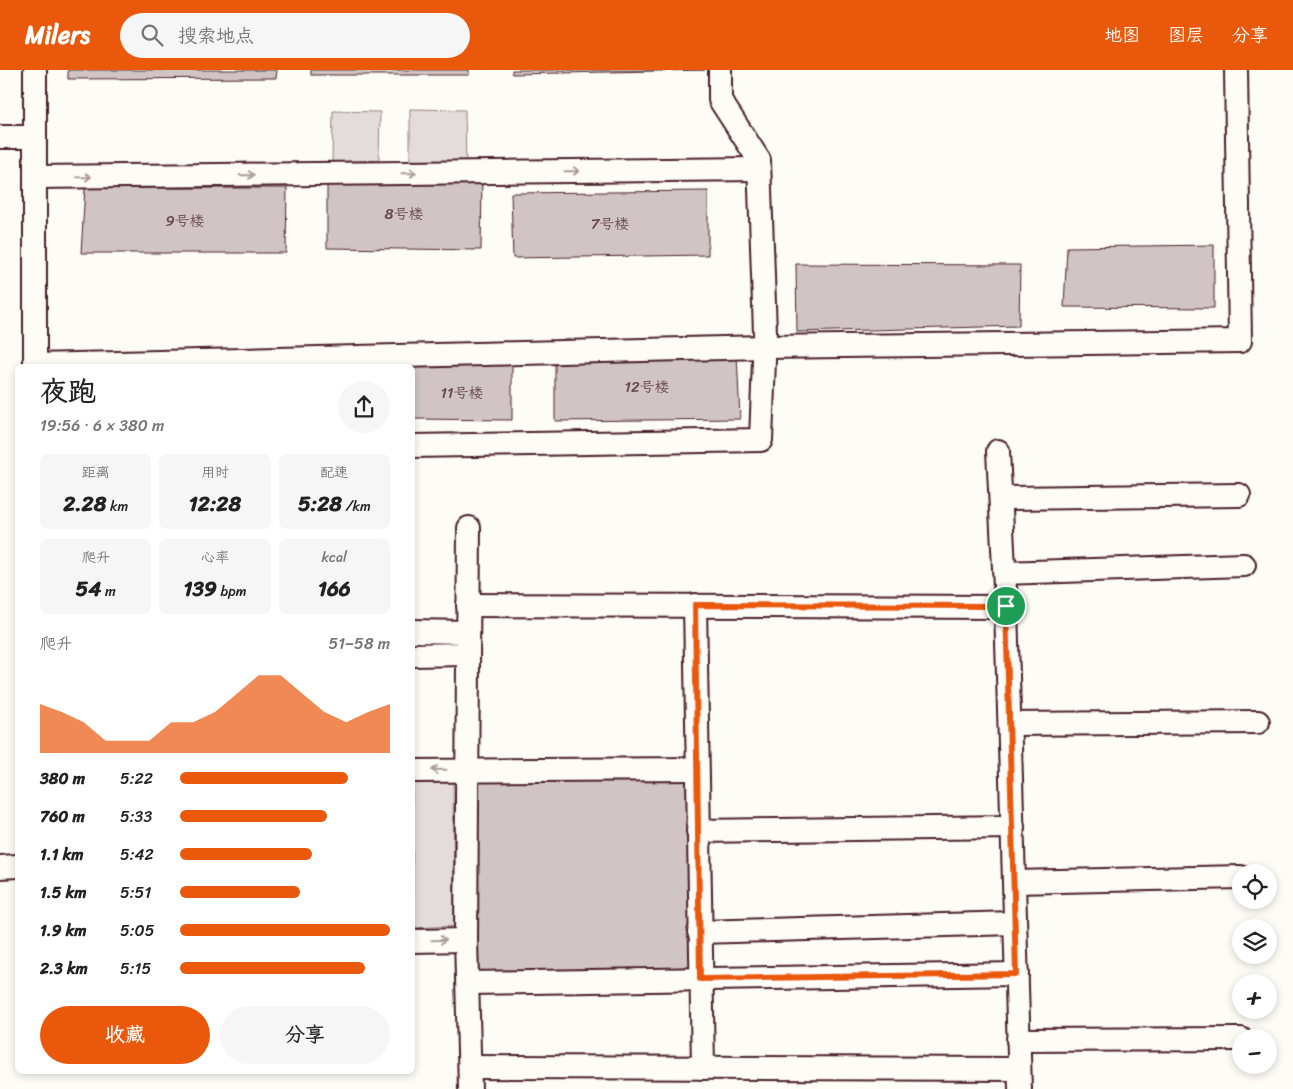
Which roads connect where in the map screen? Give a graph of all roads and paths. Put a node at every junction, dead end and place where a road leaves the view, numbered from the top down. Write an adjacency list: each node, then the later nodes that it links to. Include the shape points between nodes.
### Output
1 (36, 70): 5 (street)
2 (720, 70): 6 (street, via 720,100 759,160)
3 (1236, 70): 8 (street, via 1240,341)
4 (0, 137): 5 (street)
5 (36, 137): 7 (street)
6 (759, 169): 7 (street, one-way to 6); 8 (street)
7 (36, 177): 9 (street)
8 (764, 347): 10 (street); 11 (street, via 761,440)
9 (36, 364)
10 (113, 364)
11 (415, 446)
12 (998, 451): 14 (street)
13 (1239, 495): 14 (street)
14 (1001, 498): 17 (street)
15 (470, 528): 18 (street)
16 (1244, 565): 17 (street)
17 (1005, 573): 20 (street)
18 (468, 605): 19 (street); 22 (street)
19 (695, 605): 20 (street); 27 (street)
20 (1006, 606): 26 (street)
21 (415, 631): 22 (street)
22 (468, 632): 23 (street)
23 (467, 654): 24 (street); 28 (street)
24 (415, 655)
25 (1258, 722): 26 (street)
26 (1010, 724): 30 (street)
27 (697, 768): 28 (street); 31 (street)
28 (466, 770): 29 (street, one-way to 29); 38 (street)
29 (415, 771)
30 (1012, 827): 31 (street); 35 (street)
31 (698, 831): 37 (street)
32 (15, 866): 33 (street)
33 (0, 867)
34 (1232, 877): 35 (street)
35 (1014, 882): 36 (street)
36 (1015, 922): 37 (street); 40 (street)
37 (699, 932): 41 (street)
38 (466, 940): 39 (street, one-way to 38); 42 (street)
39 (415, 941)
40 (1016, 974): 41 (street); 44 (street)
41 (700, 979): 42 (street); 45 (street)
42 (468, 983): 46 (street)
43 (1232, 1039): 44 (street)
44 (1018, 1040): 47 (street)
45 (703, 1068): 46 (street); 47 (street)
46 (470, 1078)
47 (1019, 1079)

